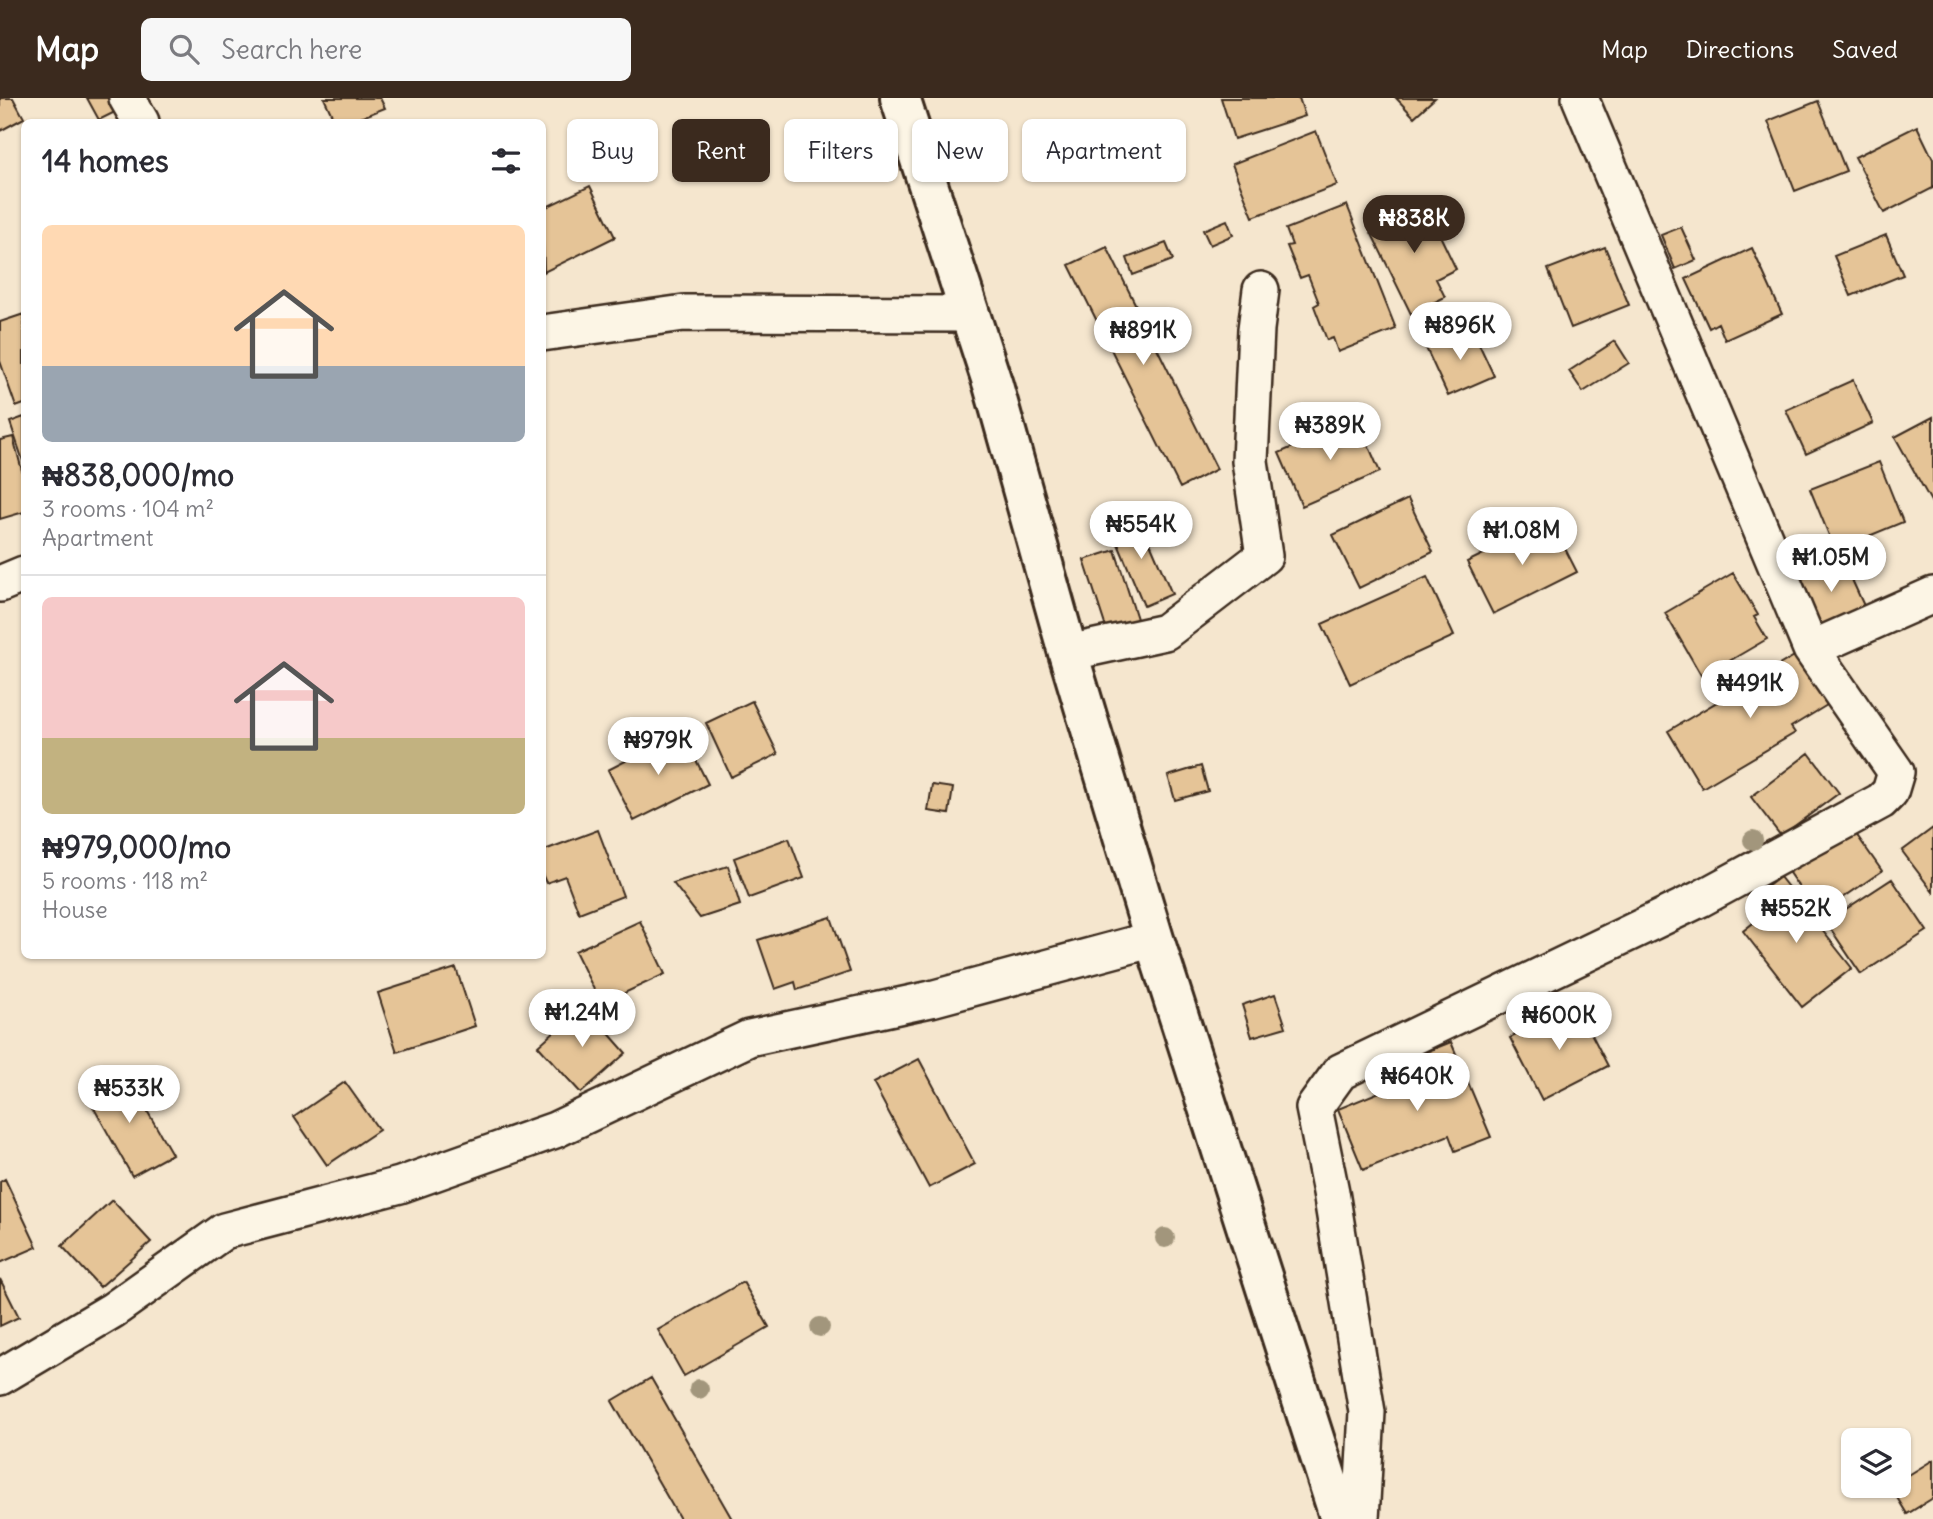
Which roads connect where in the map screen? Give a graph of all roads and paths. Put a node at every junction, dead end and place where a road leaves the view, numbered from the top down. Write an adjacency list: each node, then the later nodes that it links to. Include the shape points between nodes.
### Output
1 (127, 98): 4 (street)
2 (900, 98): 6 (street)
3 (1580, 98): 11 (street)
4 (139, 119)
5 (1261, 290): 12 (street, via 1250,461 1264,556 1164,632)
6 (970, 314): 7 (street, via 684,313); 12 (street)
7 (546, 332)
8 (21, 575): 9 (street)
9 (0, 584)
10 (1933, 595): 11 (street)
11 (1811, 649): 16 (street, via 1896,772 1890,792 1881,801 1700,900 1340,1073 1314,1108 1367,1412)
12 (1068, 653): 13 (street)
13 (1154, 939): 14 (street, via 930,999 749,1038 555,1130 400,1185 224,1231 113,1311); 15 (street)
14 (0, 1377)
15 (1340, 1519)
16 (1361, 1519)

